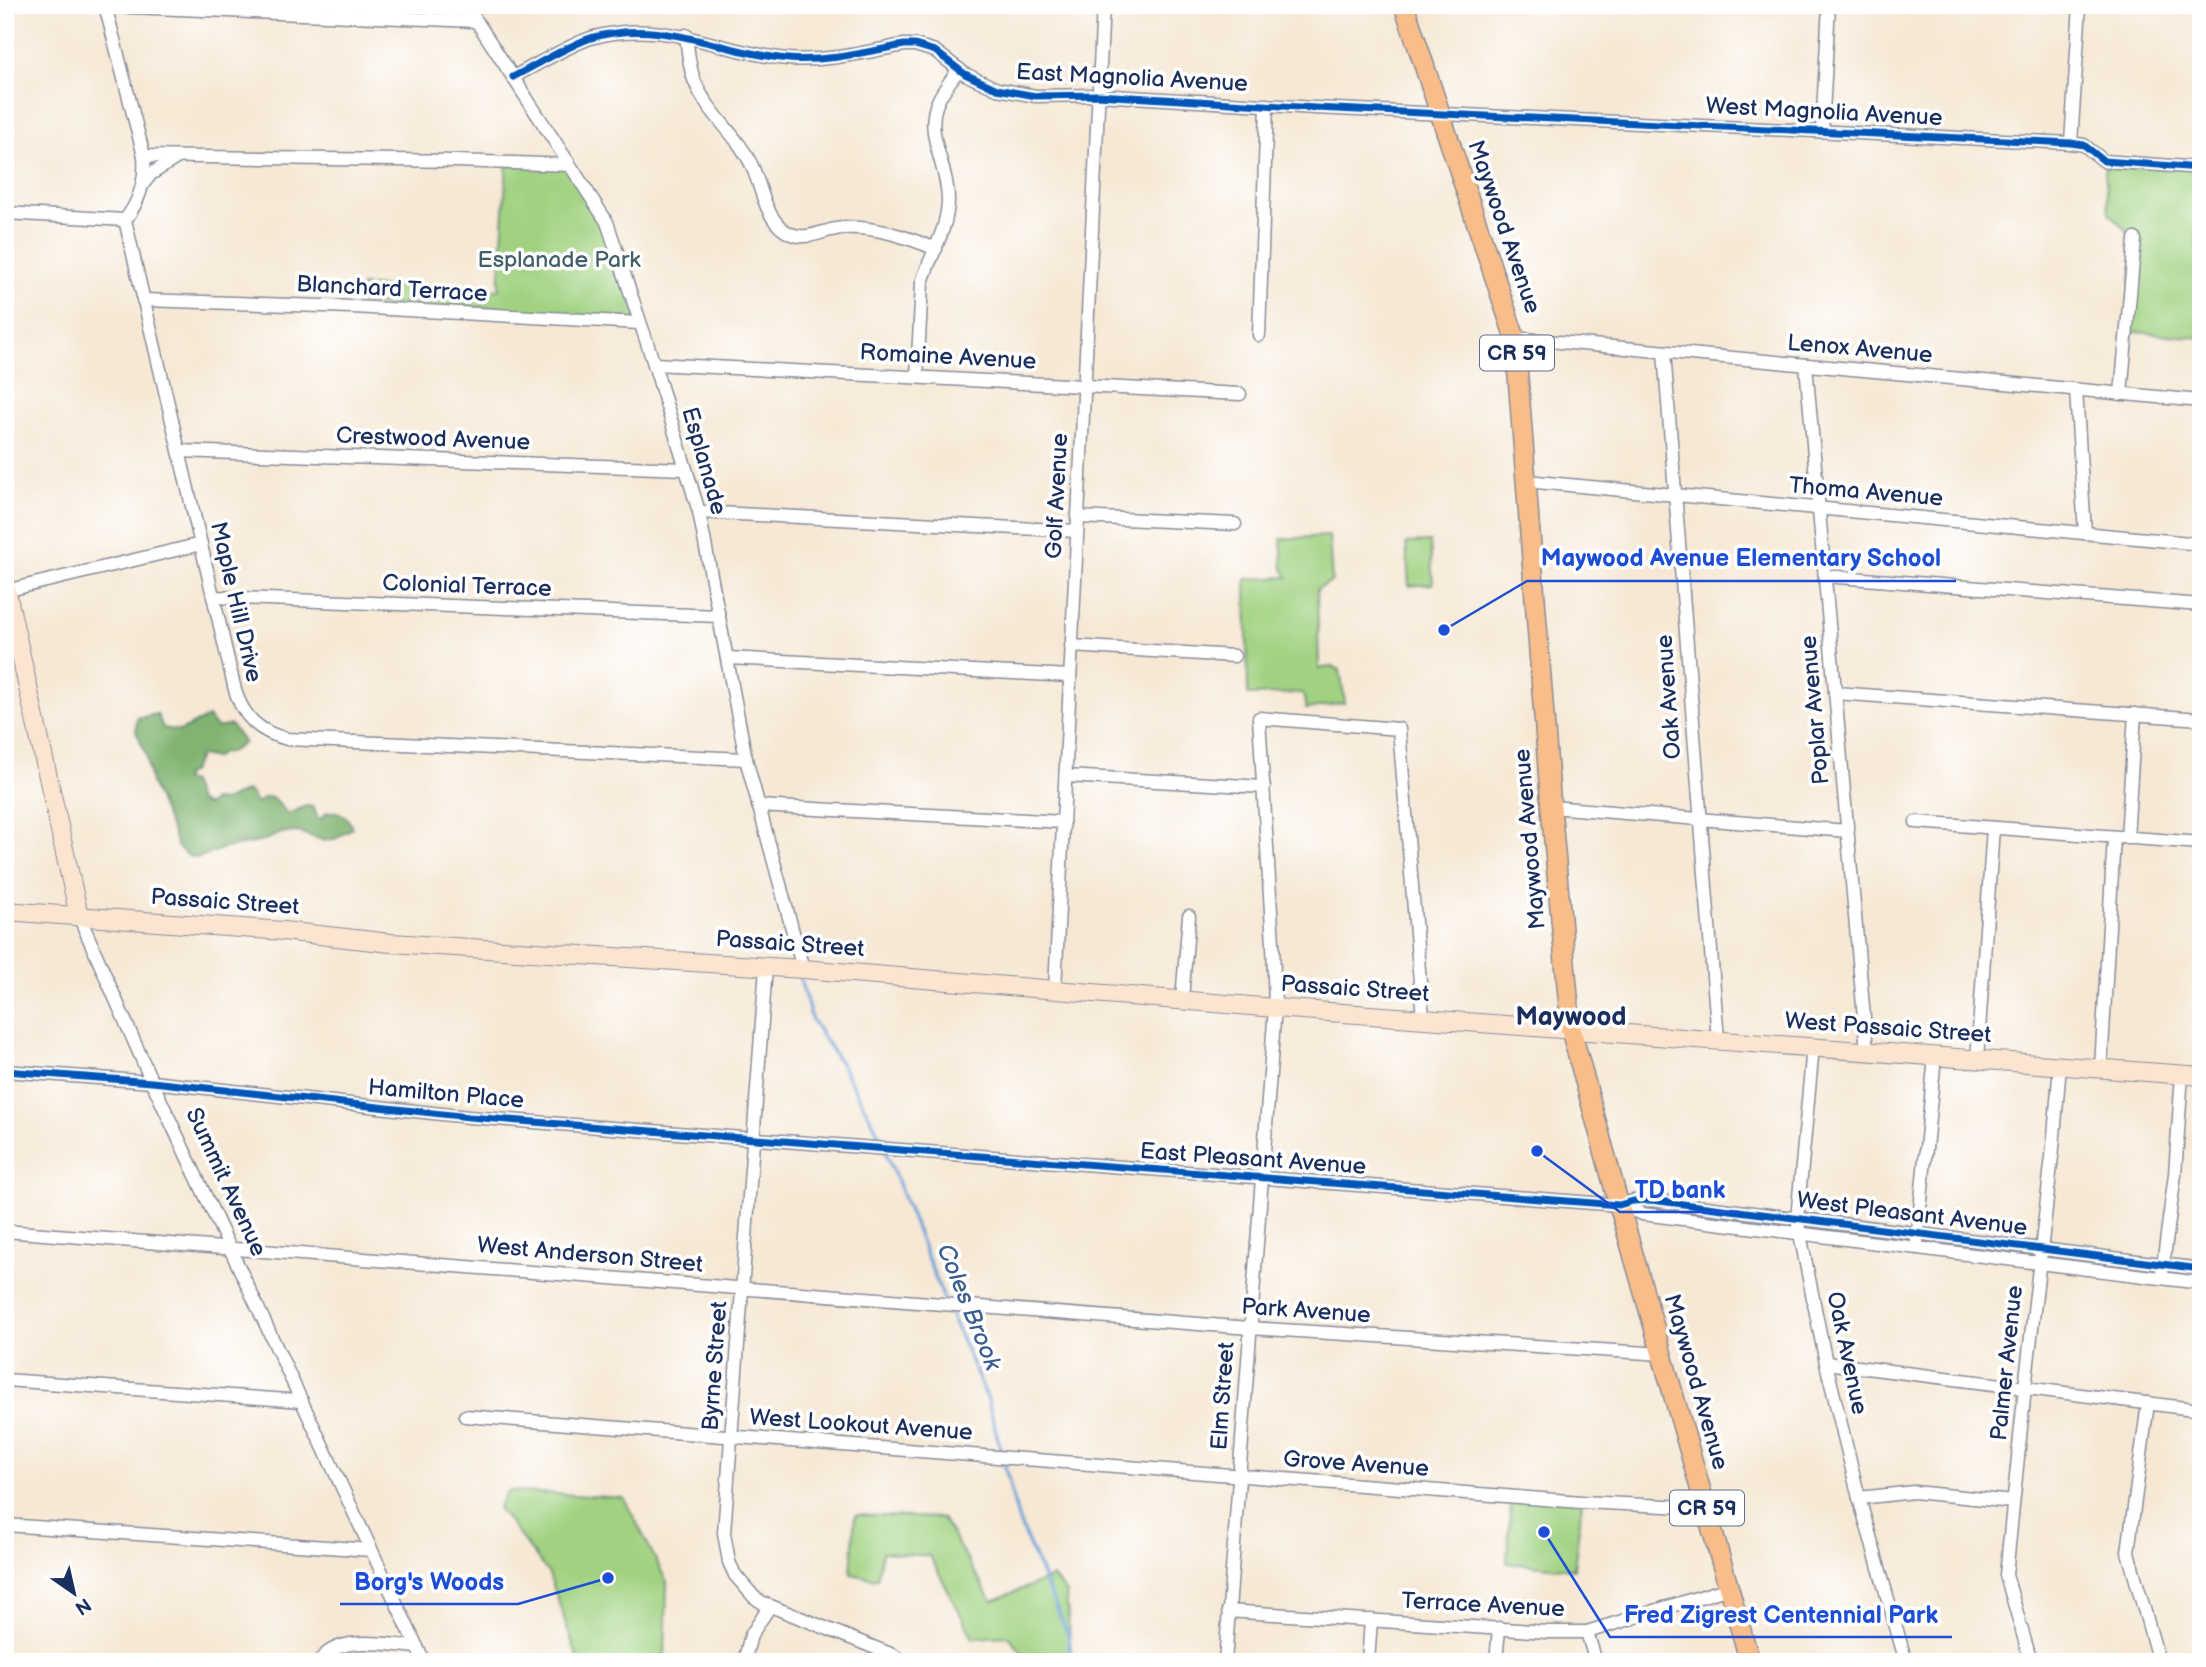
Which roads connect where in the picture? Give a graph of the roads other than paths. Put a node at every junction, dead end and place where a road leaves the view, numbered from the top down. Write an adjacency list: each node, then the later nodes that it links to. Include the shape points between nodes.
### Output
1 (105, 5): 7 (street); 16 (street)
2 (466, 5): 7 (street, Esplanade)
3 (1103, 5): 11 (street, Golf Avenue)
4 (1404, 5): 13 (main road, Maywood Avenue / CR 59)
5 (1829, 5): 14 (street)
6 (2080, 5): 15 (street)
7 (476, 22): 10 (street, Esplanade)
8 (686, 35): 9 (street, East Magnolia Avenue, via 790,59 834,58 915,45 935,51); 10 (street, East Magnolia Avenue, via 650,32 592,38); 24 (street, via 703,98 741,146 780,228 799,236 842,228 884,231)
9 (959, 69): 11 (street, East Magnolia Avenue, via 978,81 1015,93); 24 (street, via 934,113 934,139 948,198)
10 (513, 77): 18 (street, Esplanade)
11 (1098, 95): 12 (street, East Magnolia Avenue); 33 (street, Golf Avenue)
12 (1266, 105): 13 (street, East Magnolia Avenue); 27 (street)
13 (1440, 114): 14 (street, West Magnolia Avenue); 28 (main road, Maywood Avenue / CR 59)
14 (1822, 131): 15 (street, West Magnolia Avenue)
15 (2071, 143): 19 (street, West Magnolia Avenue, via 2084,145 2104,161)
16 (144, 156): 17 (street); 20 (street)
17 (180, 156): 18 (street); 20 (street)
18 (570, 166): 26 (street, Esplanade, via 607,222)
19 (2201, 168)
20 (143, 184): 22 (street)
21 (5, 213): 22 (street)
22 (125, 220): 25 (street, Maple Hill Drive)
23 (2135, 239): 36 (street)
24 (936, 249): 32 (street, via 922,284)
25 (143, 300): 26 (street, Blanchard Terrace); 38 (street, Maple Hill Drive)
26 (639, 323): 30 (street, Esplanade)
27 (1259, 335)
28 (1516, 338): 29 (street, Lenox Avenue); 40 (main road, Maywood Avenue / CR 59)
29 (1664, 352): 31 (street, Lenox Avenue); 41 (street, Oak Avenue)
30 (654, 364): 32 (street, Romaine Avenue); 39 (street, Esplanade)
31 (1806, 365): 34 (street, Lenox Avenue); 42 (street, Poplar Avenue)
32 (917, 377): 33 (street, Romaine Avenue)
33 (1084, 385): 35 (street, Romaine Avenue); 44 (street, Golf Avenue)
34 (2076, 390): 36 (street, Lenox Avenue); 47 (street)
35 (1240, 394)
36 (2121, 394): 37 (street, Lenox Avenue)
37 (2201, 401)
38 (179, 451): 39 (street, Crestwood Avenue); 48 (street, Maple Hill Drive)
39 (686, 469): 43 (street, Esplanade)
40 (1526, 481): 41 (street, Thoma Avenue); 66 (main road, Maywood Avenue / CR 59)
41 (1675, 495): 42 (street, Thoma Avenue); 67 (street, Oak Avenue)
42 (1818, 508): 47 (street, Thoma Avenue); 50 (street, Poplar Avenue)
43 (699, 512): 46 (street); 54 (street, Esplanade)
44 (1077, 517): 45 (street); 46 (street, Golf Avenue)
45 (1235, 524)
46 (1077, 531): 55 (street, Golf Avenue)
47 (2085, 533): 49 (street, Thoma Avenue)
48 (201, 544): 51 (street); 52 (street, Maple Hill Drive)
49 (2201, 544)
50 (1825, 576): 53 (street); 59 (street, Poplar Avenue)
51 (6, 589): 75 (main road, Summit Avenue)
52 (213, 597): 54 (street, Colonial Terrace); 62 (street, Maple Hill Drive, via 239,702 253,723 275,736)
53 (2201, 606)
54 (719, 616): 57 (street, Esplanade)
55 (1071, 646): 56 (street); 58 (street, Golf Avenue)
56 (1234, 656)
57 (727, 658): 58 (street); 62 (street, Esplanade)
58 (1070, 676): 63 (street, Golf Avenue)
59 (1835, 693): 60 (street); 71 (street, Poplar Avenue)
60 (2135, 714): 61 (street); 72 (street)
61 (2201, 719)
62 (746, 759): 65 (street, Esplanade)
63 (1066, 776): 64 (street); 68 (street, Golf Avenue)
64 (1264, 787): 81 (street, Elm Street); 82 (street, Elm Street, via 1259,718 1399,729)
65 (758, 806): 68 (street); 78 (street, Esplanade)
66 (1551, 807): 67 (street); 83 (main road, Maywood Avenue / CR 59)
67 (1699, 818): 71 (street); 84 (street, Oak Avenue)
68 (1063, 822): 79 (street, Golf Avenue)
69 (1916, 822): 70 (street)
70 (1993, 828): 72 (street); 88 (street)
71 (1847, 831): 86 (street, Poplar Avenue)
72 (2121, 837): 73 (street); 90 (street)
73 (2201, 843)
74 (5, 911): 75 (main road, Passaic Street)
75 (79, 916): 77 (main road, Passaic Street, via 391,943); 94 (street, Summit Avenue)
76 (1189, 916): 80 (street)
77 (766, 967): 78 (main road, Passaic Street); 95 (street, Byrne Street)
78 (803, 969): 79 (main road, Passaic Street)
79 (1055, 989): 80 (main road, Passaic Street)
80 (1182, 999): 81 (main road, Passaic Street)
81 (1275, 1008): 82 (main road, Passaic Street); 97 (street, Elm Street)
82 (1423, 1018): 83 (main road, Passaic Street)
83 (1572, 1030): 84 (main road, West Passaic Street); 98 (main road, Maywood Avenue / CR 59)
84 (1718, 1040): 85 (main road, West Passaic Street)
85 (1813, 1047): 86 (main road, West Passaic Street); 99 (street, Oak Avenue)
86 (1867, 1051): 87 (main road, West Passaic Street)
87 (1935, 1056): 88 (main road, West Passaic Street); 102 (street)
88 (1977, 1059): 89 (main road, West Passaic Street)
89 (2060, 1065): 90 (main road, West Passaic Street); 105 (street, Palmer Avenue)
90 (2101, 1068): 92 (main road, West Passaic Street)
91 (5, 1071): 94 (street, Hamilton Place)
92 (2182, 1074): 93 (main road, West Passaic Street); 107 (street)
93 (2201, 1076)
94 (152, 1082): 95 (street, Hamilton Place, via 469,1117); 103 (street, Summit Avenue)
95 (753, 1137): 96 (street, Hamilton Place); 111 (street, Byrne Street)
96 (884, 1149): 97 (street, East Pleasant Avenue)
97 (1261, 1179): 98 (street, East Pleasant Avenue); 113 (street, Elm Street)
98 (1619, 1205): 99 (street, West Pleasant Avenue, via 1651,1200); 101 (street, West Pleasant Avenue, via 1642,1214); 114 (main road, Maywood Avenue / CR 59)
99 (1797, 1219): 101 (street, Oak Avenue); 102 (street, West Pleasant Avenue)
100 (5, 1231): 103 (street, West Anderson Street)
101 (1800, 1234): 104 (street, West Pleasant Avenue); 115 (street, Oak Avenue)
102 (1918, 1234): 104 (street); 105 (street, West Pleasant Avenue)
103 (230, 1248): 111 (street, West Anderson Street); 118 (street, Summit Avenue)
104 (1917, 1248): 106 (street, West Pleasant Avenue)
105 (2041, 1249): 106 (street, Palmer Avenue); 107 (street, West Pleasant Avenue)
106 (2039, 1263): 109 (street, West Pleasant Avenue); 117 (street, Palmer Avenue)
107 (2163, 1265): 108 (street, West Pleasant Avenue); 109 (street)
108 (2201, 1269)
109 (2161, 1279): 110 (street, West Pleasant Avenue)
110 (2201, 1283)
111 (742, 1289): 112 (street, West Anderson Street); 122 (street, Byrne Street)
112 (946, 1305): 113 (street, Park Avenue)
113 (1250, 1328): 114 (street, Park Avenue); 124 (street, Elm Street)
114 (1663, 1354): 127 (main road, Maywood Avenue / CR 59)
115 (1826, 1363): 117 (street); 125 (street, Oak Avenue)
116 (5, 1380): 118 (street)
117 (2025, 1388): 119 (street); 126 (street, Palmer Avenue)
118 (302, 1401): 129 (street, Summit Avenue)
119 (2148, 1403): 120 (street); 149 (street, via 2128,1552)
120 (2201, 1410)
121 (465, 1416): 122 (street, West Lookout Avenue)
122 (731, 1436): 123 (street, West Lookout Avenue); 131 (street, Byrne Street, via 725,1549 745,1588)
123 (1003, 1457): 124 (street, Grove Avenue)
124 (1238, 1476): 127 (street, Grove Avenue); 132 (street, Elm Street)
125 (1859, 1498): 126 (street, via 1914,1492); 147 (street, Oak Avenue)
126 (2013, 1502): 148 (street, Palmer Avenue, via 2006,1575)
127 (1707, 1508): 130 (main road, Maywood Avenue / CR 59)
128 (5, 1525): 129 (street)
129 (371, 1550): 136 (street, Summit Avenue)
130 (1729, 1588): 135 (street, Terrace Avenue); 146 (main road, Maywood Avenue / CR 59)
131 (770, 1606): 140 (street, via 751,1635); 141 (street, Byrne Street)
132 (1228, 1611): 133 (street, Terrace Avenue); 142 (street, Elm Street)
133 (1371, 1620): 134 (street, Terrace Avenue); 143 (street)
134 (1499, 1628): 135 (street, Terrace Avenue); 144 (street)
135 (1587, 1632): 145 (street)
136 (417, 1647): 138 (street, via 345,1644 328,1651); 139 (street, Summit Avenue)
137 (2201, 1658): 150 (street)
138 (320, 1662)
139 (424, 1662)
140 (744, 1662)
141 (904, 1662)
142 (1225, 1662)
143 (1368, 1662)
144 (1496, 1662)
145 (1596, 1662)
146 (1750, 1662)
147 (1906, 1662)
148 (2031, 1662)
149 (2159, 1662)
150 (2187, 1662)

